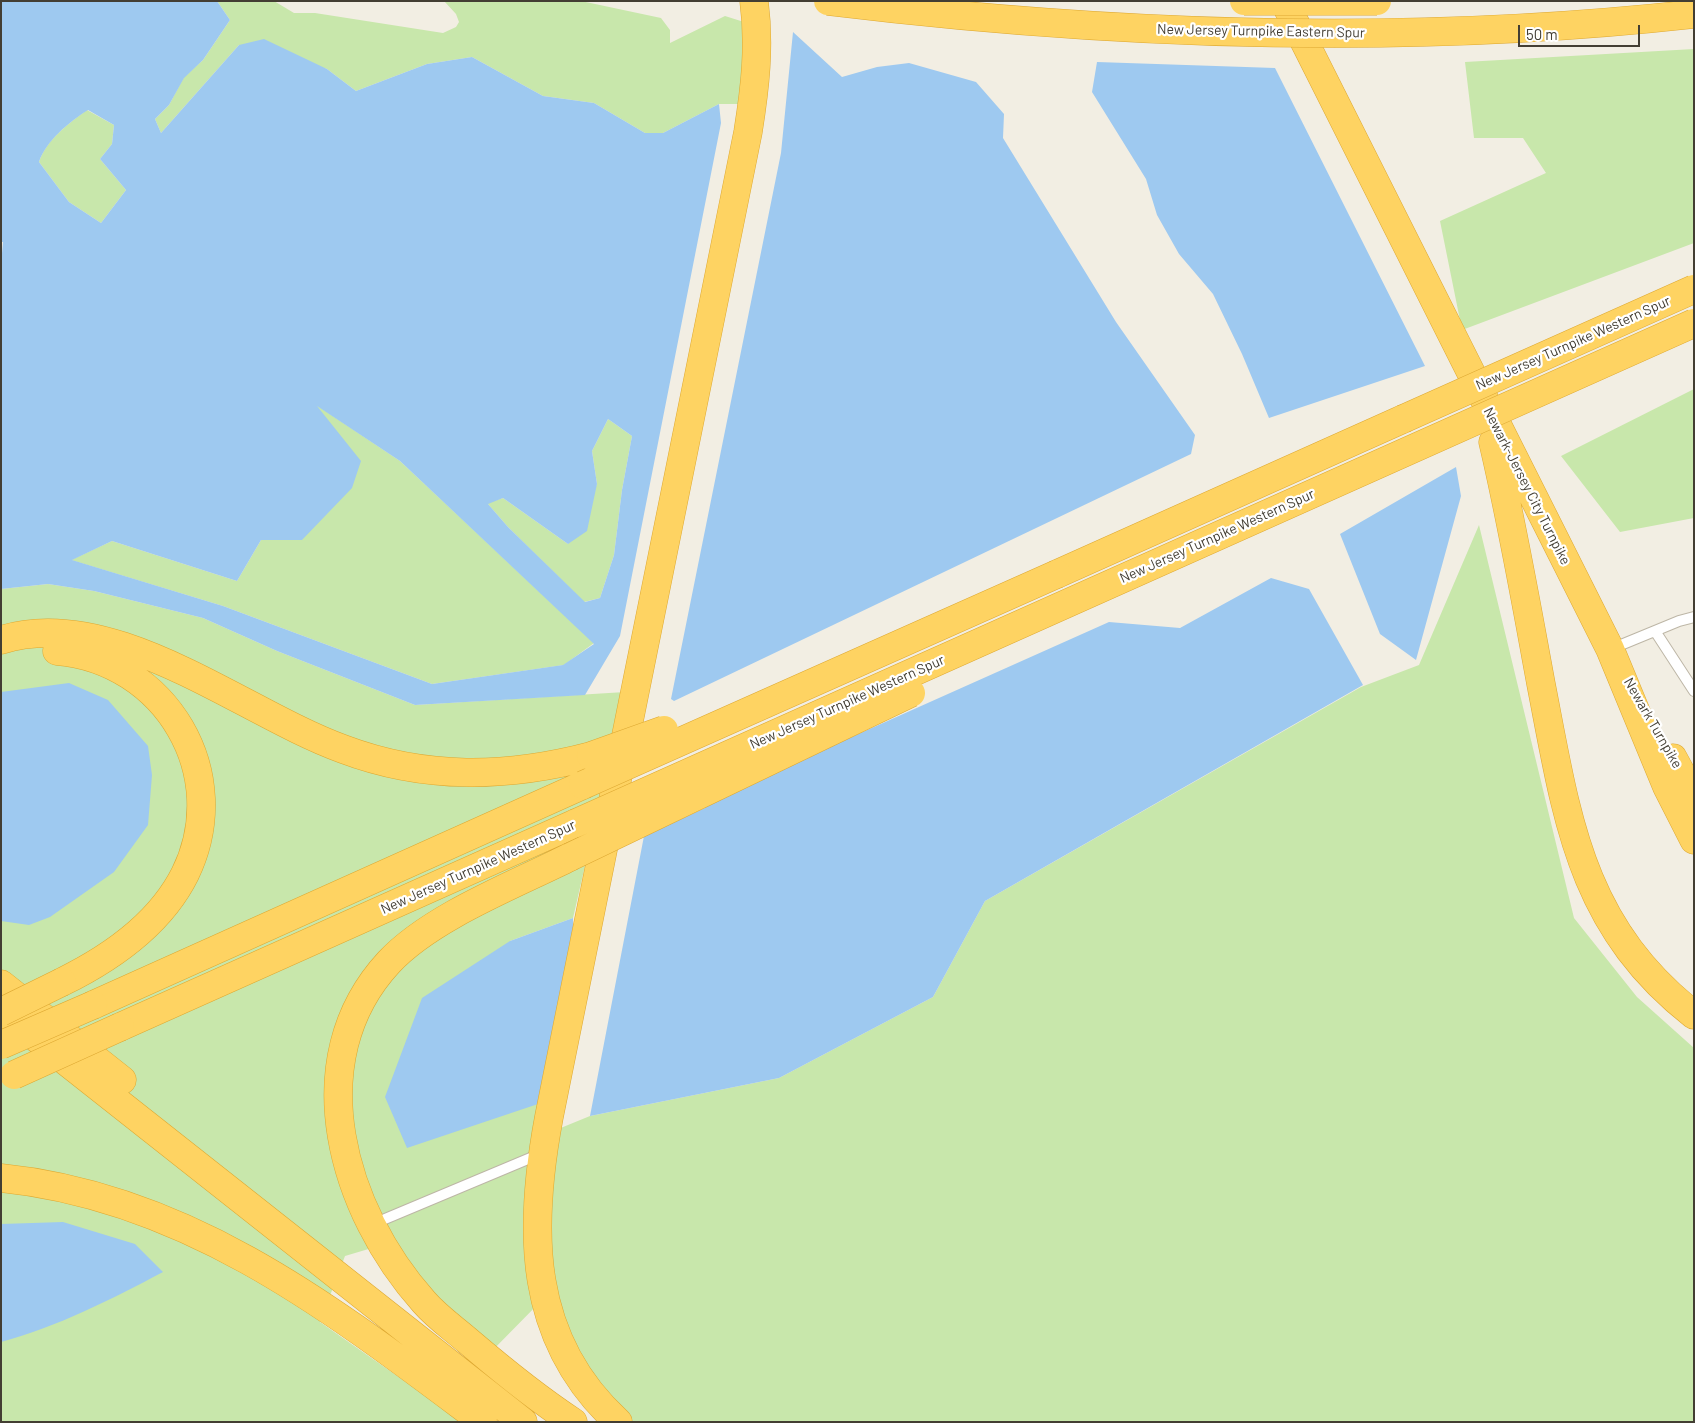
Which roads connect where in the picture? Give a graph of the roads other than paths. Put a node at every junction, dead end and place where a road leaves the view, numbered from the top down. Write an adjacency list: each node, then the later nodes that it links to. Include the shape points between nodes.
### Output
1 (754, 1): 25 (highway, via 757,64 748,132)
2 (828, 1): 6 (highway, New Jersey Turnpike Eastern Spur, bridge, via 1104,28 1310,33 1502,29)
3 (1244, 1): 5 (highway, bridge)
4 (1284, 1): 9 (highway, Newark-Jersey City Turnpike)
5 (1377, 1)
6 (1694, 14)
7 (1694, 289): 10 (highway, New Jersey Turnpike Western Spur, bridge)
8 (1694, 323): 12 (highway, New Jersey Turnpike Western Spur, bridge)
9 (1484, 399): 15 (highway, Newark-Jersey City Turnpike); 22 (highway, via 1516,541 1562,791 1576,849 1594,892 1633,955 1666,991)
10 (1057, 574): 14 (highway, bridge, via 955,600 660,731 591,756 542,768 508,772 450,772 396,765 341,749 179,668 115,644 58,634 33,634); 23 (highway, New Jersey Turnpike Western Spur, bridge)
11 (1694, 617): 13 (lane)
12 (1019, 625): 24 (highway, New Jersey Turnpike Western Spur, bridge); 27 (highway, bridge, via 921,688 459,912 420,935 389,962 357,1007 339,1061 337,1106 349,1166)
13 (1655, 631): 15 (lane); 17 (lane)
14 (1, 640)
15 (1610, 649): 18 (highway, Newark Turnpike); 19 (highway, Newark-Jersey City Turnpike, via 1667,787)
16 (1, 657): 21 (highway, bridge, via 34,651 73,653 100,660 125,672 158,698 176,720 198,773 201,802 191,861 174,892 152,919 103,959)
17 (1694, 692)
18 (1694, 796)
19 (1694, 840)
20 (1, 984): 28 (highway, via 460,1348)
21 (3, 1011): 30 (highway)
22 (1694, 1015)
23 (1, 1045)
24 (8, 1078)
25 (543, 1152): 27 (lane); 32 (highway, via 537,1229 541,1282 548,1314 576,1374)
26 (1, 1178): 29 (highway, via 40,1182 98,1195 191,1230 306,1296)
27 (372, 1224): 28 (highway, via 399,1272 426,1305)
28 (509, 1377): 31 (highway)
29 (483, 1422)
30 (523, 1422)
31 (573, 1422)
32 (618, 1422)

